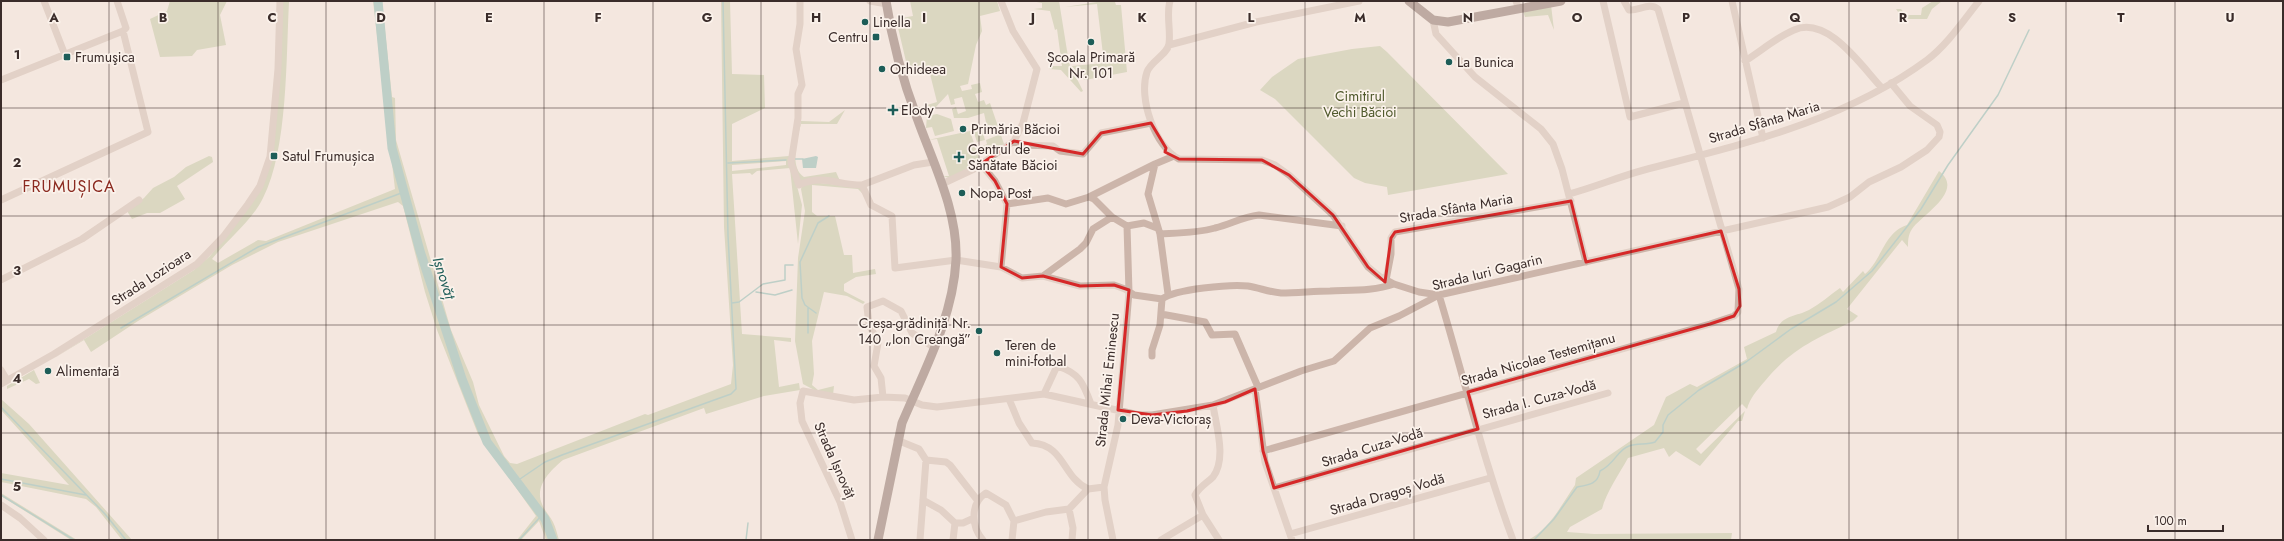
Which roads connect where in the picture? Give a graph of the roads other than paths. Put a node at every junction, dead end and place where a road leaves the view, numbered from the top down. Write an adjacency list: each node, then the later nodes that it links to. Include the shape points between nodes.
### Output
1 (44, 1): 20 (street)
2 (117, 1): 18 (street)
3 (280, 1): 64 (street, Strada Lozioara, via 278,69 270,155 260,186 248,204 197,264 54,354)
4 (800, 1): 36 (street, via 796,49 802,85 798,94 798,118 791,165 799,186 822,179 844,185)
5 (870, 1): 15 (street)
6 (1001, 1): 28 (street, via 1013,30 1037,69 1023,123)
7 (1170, 1): 19 (street)
8 (1359, 1): 19 (street, via 1256,22)
9 (1409, 1): 17 (main road)
10 (1561, 1): 16 (main road)
11 (1603, 1): 25 (street, via 1630,117)
12 (1624, 1): 25 (street, Strada Nicolae Testemițanu, via 1629,10 1647,6 1654,6 1658,10)
13 (1732, 1): 21 (street)
14 (1979, 1): 23 (street, Strada Sfânta Maria, via 1937,51)
15 (886, 3): 32 (main road, via 902,70)
16 (1518, 5): 17 (main road, via 1448,22)
17 (1433, 20): 38 (street, via 1436,34 1475,77 1548,136 1558,153)
18 (125, 29): 20 (street); 39 (street, via 148,132)
19 (1169, 45): 26 (street, via 1147,72 1146,98)
20 (65, 54): 22 (street)
21 (1745, 61): 24 (street, via 1794,30 1808,27 1828,32 1838,40); 27 (street)
22 (1, 80)
23 (1891, 83): 24 (street, Strada Sfânta Maria); 48 (street, Strada Iuri Gagarin, via 1910,106 1937,125 1939,137 1927,150 1901,167 1865,184 1850,197 1835,205)
24 (1882, 88): 27 (street, Strada Sfânta Maria, via 1826,117)
25 (1684, 103): 30 (street, Strada Nicolae Testemițanu)
26 (1151, 123): 28 (street, via 1101,133 1083,154 1060,151 1053,146 1021,145); 29 (street)
27 (1763, 138): 30 (street, Strada Sfânta Maria)
28 (1014, 141): 34 (street)
29 (1166, 148): 31 (street); 33 (street)
30 (1700, 155): 38 (street, Strada Sfânta Maria, via 1616,178); 48 (street, Strada Nicolae Testemițanu)
31 (1174, 156): 33 (street); 46 (street, via 1189,160 1262,160 1275,165 1304,188)
32 (933, 162): 35 (main road); 36 (street, via 914,165)
33 (1158, 162): 37 (street); 42 (street, via 1148,194)
34 (981, 164): 35 (street); 41 (street, via 995,181)
35 (942, 184): 49 (main road, via 952,223)
36 (862, 185): 49 (street, via 871,205 892,216 895,268)
37 (1089, 197): 41 (street, via 1066,204 1048,198); 43 (street)
38 (1570, 198): 50 (street); 54 (street, Strada Sfânta Maria, via 1395,232 1391,238)
39 (1, 200)
40 (139, 200): 53 (street, via 82,239)
41 (1007, 204): 51 (street)
42 (1153, 214): 44 (street); 47 (street)
43 (1112, 217): 45 (street); 52 (street, via 1094,229 1080,249)
44 (1144, 223): 45 (street); 47 (street)
45 (1127, 226): 56 (street, Strada Mihai Eminescu)
46 (1342, 226): 47 (street, via 1259,215 1194,233); 54 (street, via 1368,267)
47 (1159, 231): 57 (street)
48 (1721, 232): 50 (street, Strada Iuri Gagarin); 67 (street, Strada Nicolae Testemițanu, via 1739,289 1740,306 1734,316)
49 (956, 260): 51 (street); 61 (main road, via 944,324)
50 (1586, 262): 58 (street, Strada Iuri Gagarin)
51 (1001, 267): 52 (street, via 1022,278)
52 (1044, 276): 56 (street, via 1080,286 1114,285)
53 (1, 280)
54 (1386, 280): 55 (street)
55 (1394, 284): 57 (street, via 1378,289 1292,293 1267,292 1250,286 1235,286); 58 (street)
56 (1129, 292): 59 (street, via 1134,295); 75 (street, Strada Mihai Eminescu)
57 (1168, 294): 59 (street)
58 (1439, 295): 65 (street, Strada Iuri Gagarin, via 1370,328 1334,361); 67 (street)
59 (1162, 298): 60 (street)
60 (1161, 314): 62 (street); 65 (street, via 1205,322 1212,335 1235,334)
61 (934, 348): 70 (street, via 912,333 901,311 890,304 883,301 867,307 869,324 878,343 874,366 881,378); 72 (main road)
62 (1152, 356)
63 (1, 370): 64 (street, Strada Lozioara)
64 (4, 382)
65 (1257, 388): 74 (street, Strada Iuri Gagarin); 78 (street)
66 (804, 391): 70 (street, Strada Iuri Gagarin, via 854,400); 94 (street, Strada Ișnovăț, via 800,403 802,421 840,502)
67 (1468, 392): 76 (street); 78 (street, Strada Nicolae Testemițanu)
68 (1608, 393): 76 (street, Strada I. Cuza-Vodă)
69 (1044, 394): 71 (street, Strada Iuri Gagarin); 73 (street, Strada Iuri Gagarin); 73 (street, via 1057,366 1076,374)
70 (883, 397): 72 (street, Strada Iuri Gagarin)
71 (1009, 399): 72 (street, Strada Iuri Gagarin, via 937,407 922,405); 83 (street, via 1019,423 1032,443 1048,446 1061,458 1071,476)
72 (912, 400): 77 (main road)
73 (1091, 404): 75 (street, Strada Iuri Gagarin)
74 (1213, 405): 75 (street, Strada Iuri Gagarin, via 1152,415 1123,413); 88 (street, via 1219,454 1216,471 1195,495)
75 (1118, 410): 81 (street, Strada Mihai Eminescu, via 1113,454)
76 (1478, 429): 80 (street); 82 (street, Strada Cuza-Vodă)
77 (898, 440): 79 (street, via 919,449); 95 (main road)
78 (1263, 451): 82 (street)
79 (926, 460): 84 (street); 85 (street, via 946,462 950,465)
80 (1490, 478): 92 (street, Strada Dragoș Vodă); 104 (street)
81 (1104, 487): 83 (street); 101 (street, Strada Mihai Eminescu)
82 (1274, 488): 92 (street)
83 (1088, 489): 87 (street)
84 (923, 500): 91 (street, via 941,510); 96 (street)
85 (978, 501): 89 (street); 90 (street, via 986,493 999,500 1006,505)
86 (1, 505): 93 (street)
87 (1069, 509): 90 (street); 100 (street, via 1073,528)
88 (1203, 516): 102 (street); 103 (street)
89 (974, 518): 91 (street, via 963,523); 98 (street, via 976,529)
90 (1014, 521): 99 (street)
91 (955, 523): 97 (street)
92 (1291, 537)
93 (44, 540)
94 (852, 540)
95 (878, 540)
96 (920, 540)
97 (953, 540)
98 (983, 540)
99 (1012, 540)
100 (1072, 540)
101 (1113, 540)
102 (1161, 540)
103 (1219, 540)
104 (1513, 540)

